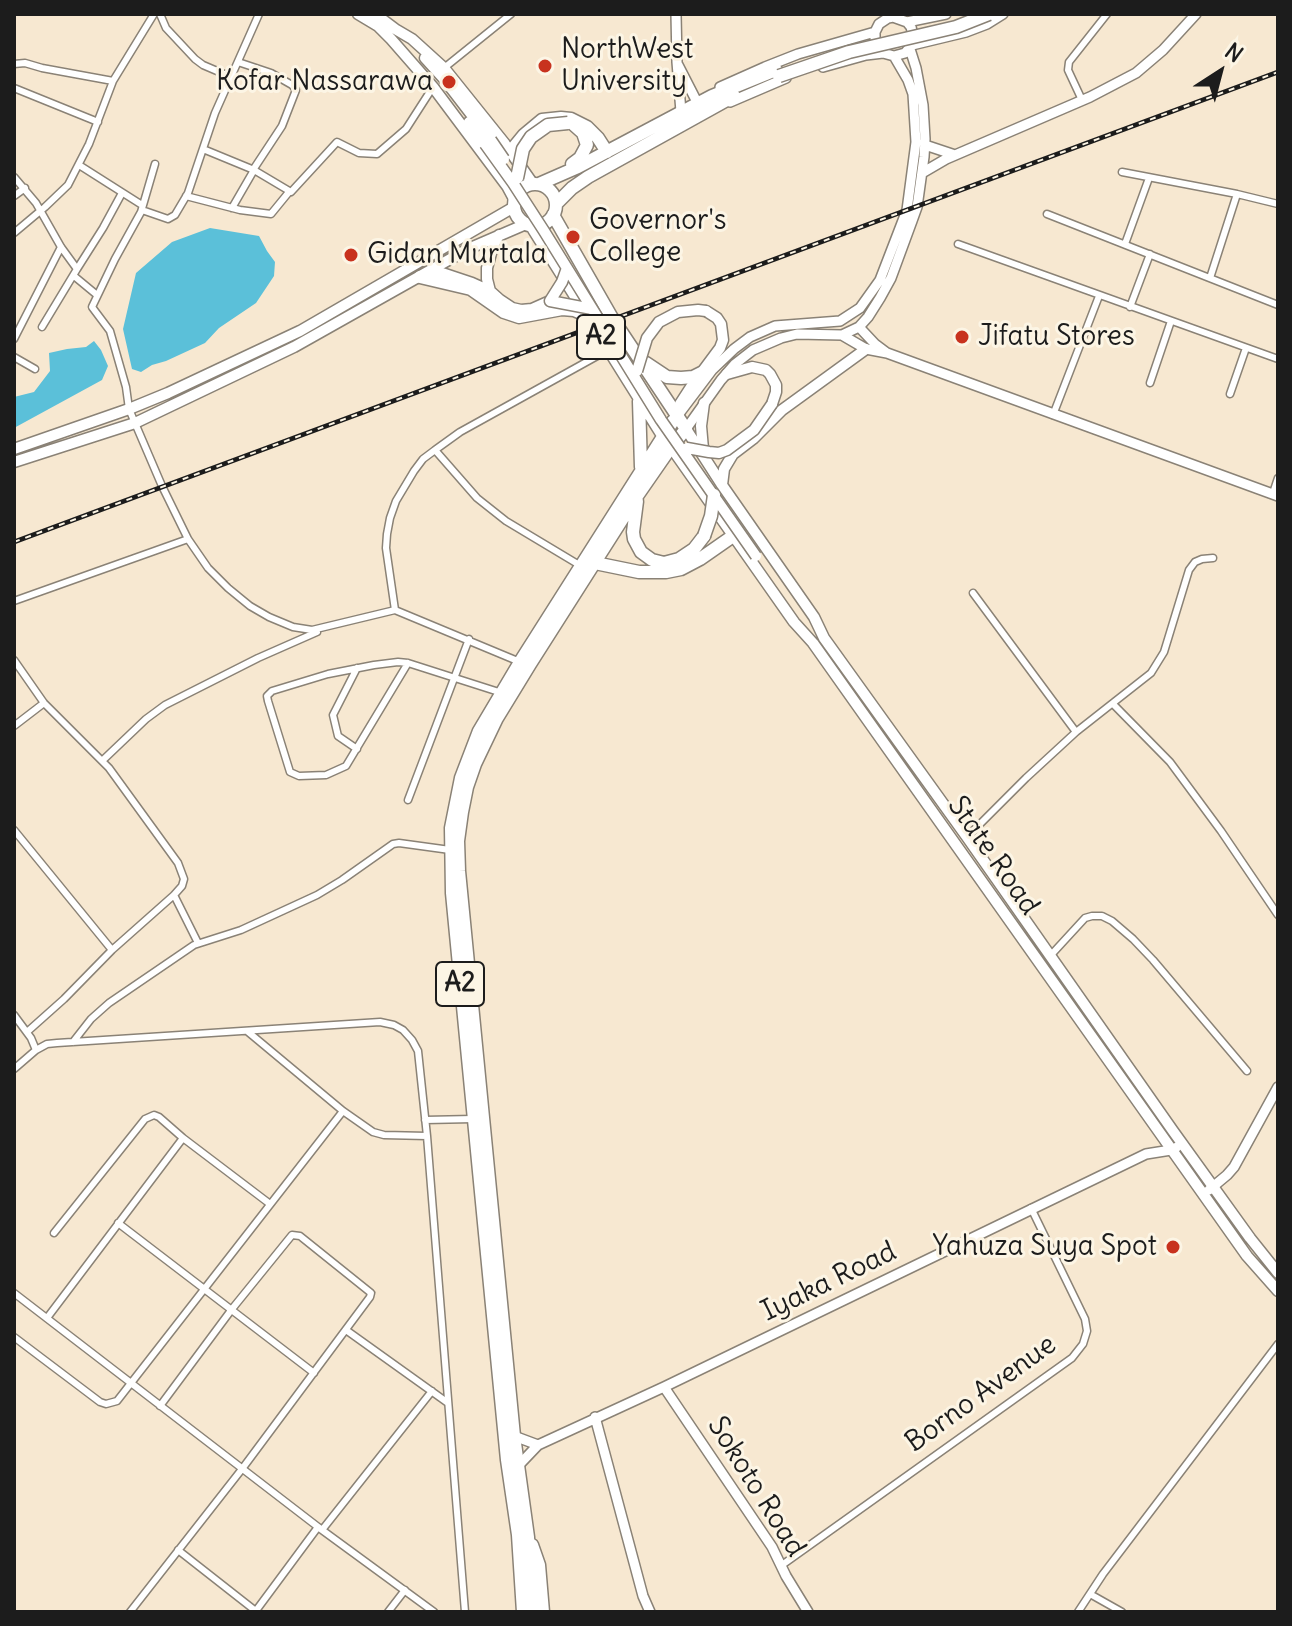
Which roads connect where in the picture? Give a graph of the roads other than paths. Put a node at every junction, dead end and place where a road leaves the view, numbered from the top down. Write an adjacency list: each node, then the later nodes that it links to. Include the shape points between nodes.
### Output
1 (259, 14): 18 (street)
2 (511, 14): 21 (street)
3 (676, 14): 19 (main road)
4 (946, 14): 12 (main road)
5 (974, 14): 22 (highway, bridge, via 842,47)
6 (989, 14): 22 (highway, bridge)
7 (1003, 14): 15 (main road, via 966,32)
8 (1107, 14): 28 (street, via 1069,62)
9 (1196, 14): 28 (main road, via 1136,73)
10 (160, 15): 23 (street, via 195,59); 24 (street)
11 (366, 15): 14 (main road)
12 (903, 18): 13 (main road); 15 (main road, via 914,33)
13 (878, 23): 16 (main road, via 876,44); 27 (main road, via 726,84 717,89)
14 (393, 34): 21 (main road, via 412,39); 25 (main road); 32 (main road)
15 (911, 47): 17 (main road); 33 (main road)
16 (883, 53): 17 (main road); 27 (main road)
17 (894, 56): 60 (main road, via 908,80 915,111)
18 (238, 62): 23 (street); 40 (street, via 271,73 296,90 282,126)
19 (677, 62): 29 (main road); 30 (main road)
20 (14, 64): 24 (street)
21 (444, 68): 35 (main road)
22 (777, 73): 27 (highway)
23 (231, 77): 34 (street)
24 (113, 81): 31 (street)
25 (433, 87): 48 (street, via 406,129 377,154 359,153 337,142); 53 (main road)
26 (14, 88): 31 (street)
27 (716, 100): 29 (highway); 57 (highway, via 588,177)
28 (1082, 100): 37 (main road)
29 (698, 104): 30 (highway)
30 (681, 112): 36 (highway)
31 (98, 122): 39 (street)
32 (488, 142): 44 (main road, bridge); 68 (main road, bridge)
33 (925, 145): 37 (main road); 42 (main road)
34 (203, 149): 40 (street); 52 (street)
35 (510, 152): 36 (highway, via 542,120 561,118 587,127); 46 (main road)
36 (607, 152): 46 (highway)
37 (955, 155): 42 (main road)
38 (155, 164): 55 (street)
39 (79, 165): 49 (street); 58 (street, via 62,192)
40 (253, 170): 48 (street); 56 (street)
41 (1122, 172): 45 (street)
42 (922, 173): 60 (main road)
43 (14, 177): 47 (street)
44 (517, 178): 46 (highway, bridge, via 531,137 548,125 579,128 587,139 585,151); 93 (main road, bridge)
45 (1149, 178): 50 (street); 65 (street)
46 (540, 183): 53 (highway, via 525,186); 57 (highway, A2, via 551,191)
47 (25, 188): 51 (street); 58 (street)
48 (289, 192): 56 (street, via 271,214)
49 (122, 193): 55 (street); 70 (street)
50 (1237, 194): 54 (street); 72 (street)
51 (14, 196)
52 (186, 196): 55 (street, via 170,219); 56 (street)
53 (514, 203): 61 (highway, A2, via 517,217); 100 (main road, via 300,331)
54 (1278, 204)
55 (142, 208): 74 (street)
56 (232, 208)
57 (554, 209): 61 (highway, via 548,222); 89 (highway, A2)
58 (40, 211): 62 (street); 66 (street)
59 (1047, 214): 65 (street)
60 (908, 220): 82 (main road, via 891,278); 102 (main road, via 880,280 860,308 840,321 775,326 750,337 712,370)
61 (529, 225): 63 (main road); 79 (highway, A2)
62 (14, 233)
63 (499, 235): 69 (main road); 73 (main road, via 489,259)
64 (958, 244): 75 (street)
65 (1125, 244): 67 (street)
66 (61, 247): 70 (street); 84 (street)
67 (1150, 254): 72 (street); 78 (street)
68 (567, 268): 76 (main road, bridge); 79 (main road, bridge)
69 (433, 270): 71 (main road); 73 (main road)
70 (75, 273): 74 (street); 81 (street)
71 (420, 277): 79 (highway, via 471,289 519,317 553,309); 103 (main road, via 294,347)
72 (1210, 278): 77 (street)
73 (490, 291): 76 (main road, via 521,310)
74 (97, 295): 100 (street, via 92,307 110,331)
75 (1099, 296): 78 (street); 101 (street)
76 (550, 301): 79 (main road, bridge)
77 (1278, 305)
78 (1130, 307): 80 (street)
79 (590, 312): 87 (highway, A2); 114 (main road, bridge, via 661,420)
80 (1171, 321): 85 (street); 96 (street)
81 (42, 327)
82 (859, 327): 83 (main road); 88 (main road)
83 (842, 335): 86 (main road); 95 (main road, via 781,338 753,350)
84 (14, 339)
85 (1246, 348): 91 (street); 97 (street)
86 (866, 349): 88 (main road); 114 (main road, via 782,410 733,454)
87 (609, 350): 98 (highway, A2); 109 (street)
88 (887, 353): 101 (main road)
89 (637, 356): 94 (highway, via 667,377); 102 (highway, A2)
90 (14, 357): 92 (street)
91 (1278, 359)
92 (35, 369)
93 (637, 371): 94 (main road, bridge, via 647,338 659,322 688,310 706,311 721,324 720,348); 107 (main road, bridge)
94 (701, 373): 102 (main road)
95 (727, 374): 99 (main road); 107 (main road, bridge, via 752,367 766,370 776,385 772,404 754,430 727,450)
96 (1150, 383)
97 (1230, 394)
98 (639, 398): 105 (highway, A2); 112 (highway)
99 (704, 403): 104 (main road); 111 (main road, via 701,434)
100 (129, 409): 103 (street); 108 (main road)
101 (1053, 415): 115 (main road)
102 (677, 416): 104 (highway, A2); 105 (highway, A2)
103 (135, 423): 110 (main road); 118 (street)
104 (686, 429): 106 (highway, A2); 111 (main road, State Road)
105 (663, 435): 106 (highway, A2); 112 (highway, A2)
106 (671, 447): 116 (highway, A2); 117 (main road, State Road)
107 (687, 448): 119 (main road, bridge)
108 (14, 449)
109 (435, 450): 121 (street, via 477,498 506,521); 124 (street, via 414,471 390,518 386,548)
110 (14, 462)
111 (707, 462): 114 (main road, State Road)
112 (641, 469): 121 (highway, A2)
113 (1278, 478): 115 (street)
114 (718, 490): 116 (highway, bridge, via 704,536 694,549 664,563 646,557 637,546); 119 (main road, bridge); 126 (main road, State Road, via 814,617)
115 (1275, 494)
116 (637, 496): 121 (highway, A2)
117 (733, 536): 121 (highway, via 700,559 666,572); 128 (main road, State Road)
118 (188, 539): 123 (street); 125 (street, via 208,568 250,606 293,627)
119 (758, 555): 126 (main road); 128 (main road)
120 (1213, 558): 136 (street, via 1195,562 1189,570 1159,662)
121 (588, 565): 130 (highway, A2); 190 (highway, A2, via 487,738 467,787 458,841)
122 (973, 593): 138 (street)
123 (14, 601)
124 (395, 610): 125 (street); 127 (street)
125 (327, 628): 140 (street, via 165,705)
126 (824, 638): 143 (main road, State Road)
127 (469, 639): 130 (street); 133 (street)
128 (813, 643): 163 (main road, State Road)
129 (14, 660): 135 (street)
130 (520, 662): 134 (highway, A2)
131 (408, 663): 132 (street); 133 (street); 139 (street)
132 (357, 668): 139 (street, via 333,715 338,736); 139 (street, via 267,696 293,774 340,770)
133 (453, 678): 134 (street); 141 (street)
134 (502, 693): 144 (highway, A2, via 479,731 461,778)
135 (44, 703): 137 (street); 140 (street)
136 (1113, 704): 138 (street); 146 (street, via 1170,762)
137 (14, 726)
138 (1076, 732): 143 (street)
139 (357, 749)
140 (103, 760): 145 (street, via 178,863 184,879)
141 (408, 800)
142 (14, 830): 148 (street)
143 (967, 837): 149 (main road, State Road)
144 (450, 850): 147 (street, via 393,844 317,895 241,930); 159 (highway, A2)
145 (174, 895): 147 (street); 148 (street)
146 (1278, 915)
147 (198, 943): 153 (street, via 109,1003)
148 (112, 950): 152 (street)
149 (1051, 955): 156 (street, via 1085,918 1112,921 1153,960); 161 (main road, State Road)
150 (14, 1015): 152 (street)
151 (247, 1031): 153 (street); 158 (street); 160 (street, via 394,1025 418,1051)
152 (27, 1032): 154 (street)
153 (73, 1042): 154 (street)
154 (36, 1050): 155 (street)
155 (14, 1069)
156 (1247, 1071)
157 (1278, 1088): 168 (main road, via 1234,1167)
158 (343, 1111): 162 (street, via 373,1132); 170 (street)
159 (473, 1119): 160 (street); 195 (highway, A2, via 507,1460)
160 (425, 1120): 162 (street)
161 (1173, 1131): 163 (main road); 165 (main road, State Road)
162 (427, 1136): 187 (street)
163 (1162, 1137): 166 (main road, State Road); 167 (main road)
164 (183, 1138): 170 (street); 172 (street); 173 (street, via 159,1117 145,1119)
165 (1182, 1143): 166 (main road, Iyaka Road); 168 (main road, State Road)
166 (1171, 1150): 167 (main road, Iyaka Road); 169 (main road, State Road)
167 (1146, 1154): 171 (main road, Iyaka Road)
168 (1214, 1187): 169 (main road); 174 (main road, State Road)
169 (1202, 1194): 176 (main road, State Road)
170 (270, 1204): 175 (street)
171 (1031, 1208): 185 (main road, Iyaka Road); 197 (street, Borno Avenue, via 1085,1319 1083,1344 1072,1358)
172 (118, 1223): 175 (street); 179 (street)
173 (54, 1233)
174 (1278, 1273)
175 (205, 1289): 178 (street); 184 (street)
176 (1278, 1291)
177 (14, 1293): 179 (street)
178 (232, 1309): 180 (street, via 295,1234 371,1293); 183 (street); 188 (street)
179 (47, 1318): 184 (street)
180 (346, 1330): 183 (street); 186 (street)
181 (14, 1337): 184 (street, via 100,1402 117,1401)
182 (1278, 1344): 199 (street)
183 (314, 1373): 193 (street)
184 (131, 1384): 188 (street)
185 (664, 1387): 189 (main road, Iyaka Road); 197 (main road, Sokoto Road)
186 (432, 1391): 187 (street); 194 (street)
187 (448, 1403): 204 (street)
188 (160, 1406): 193 (street)
189 (595, 1417): 191 (main road, Iyaka Road); 209 (main road)
190 (514, 1436): 191 (main road); 192 (highway, A2)
191 (538, 1445): 192 (main road)
192 (517, 1467): 195 (highway, A2)
193 (242, 1469): 194 (street); 196 (street)
194 (320, 1528): 198 (street); 201 (street)
195 (523, 1536): 205 (highway, via 513,1557); 206 (highway, A2); 207 (highway, A2); 208 (highway, via 538,1558)
196 (178, 1550): 200 (street); 201 (street)
197 (782, 1565): 210 (main road, Sokoto Road)
198 (405, 1590): 202 (street); 203 (street)
199 (1090, 1594): 211 (street); 212 (street)
200 (130, 1612)
201 (256, 1612)
202 (388, 1612)
203 (434, 1612)
204 (465, 1612)
205 (515, 1612)
206 (523, 1612)
207 (532, 1612)
208 (543, 1612)
209 (650, 1612)
210 (808, 1612)
211 (1078, 1612)
212 (1122, 1612)

